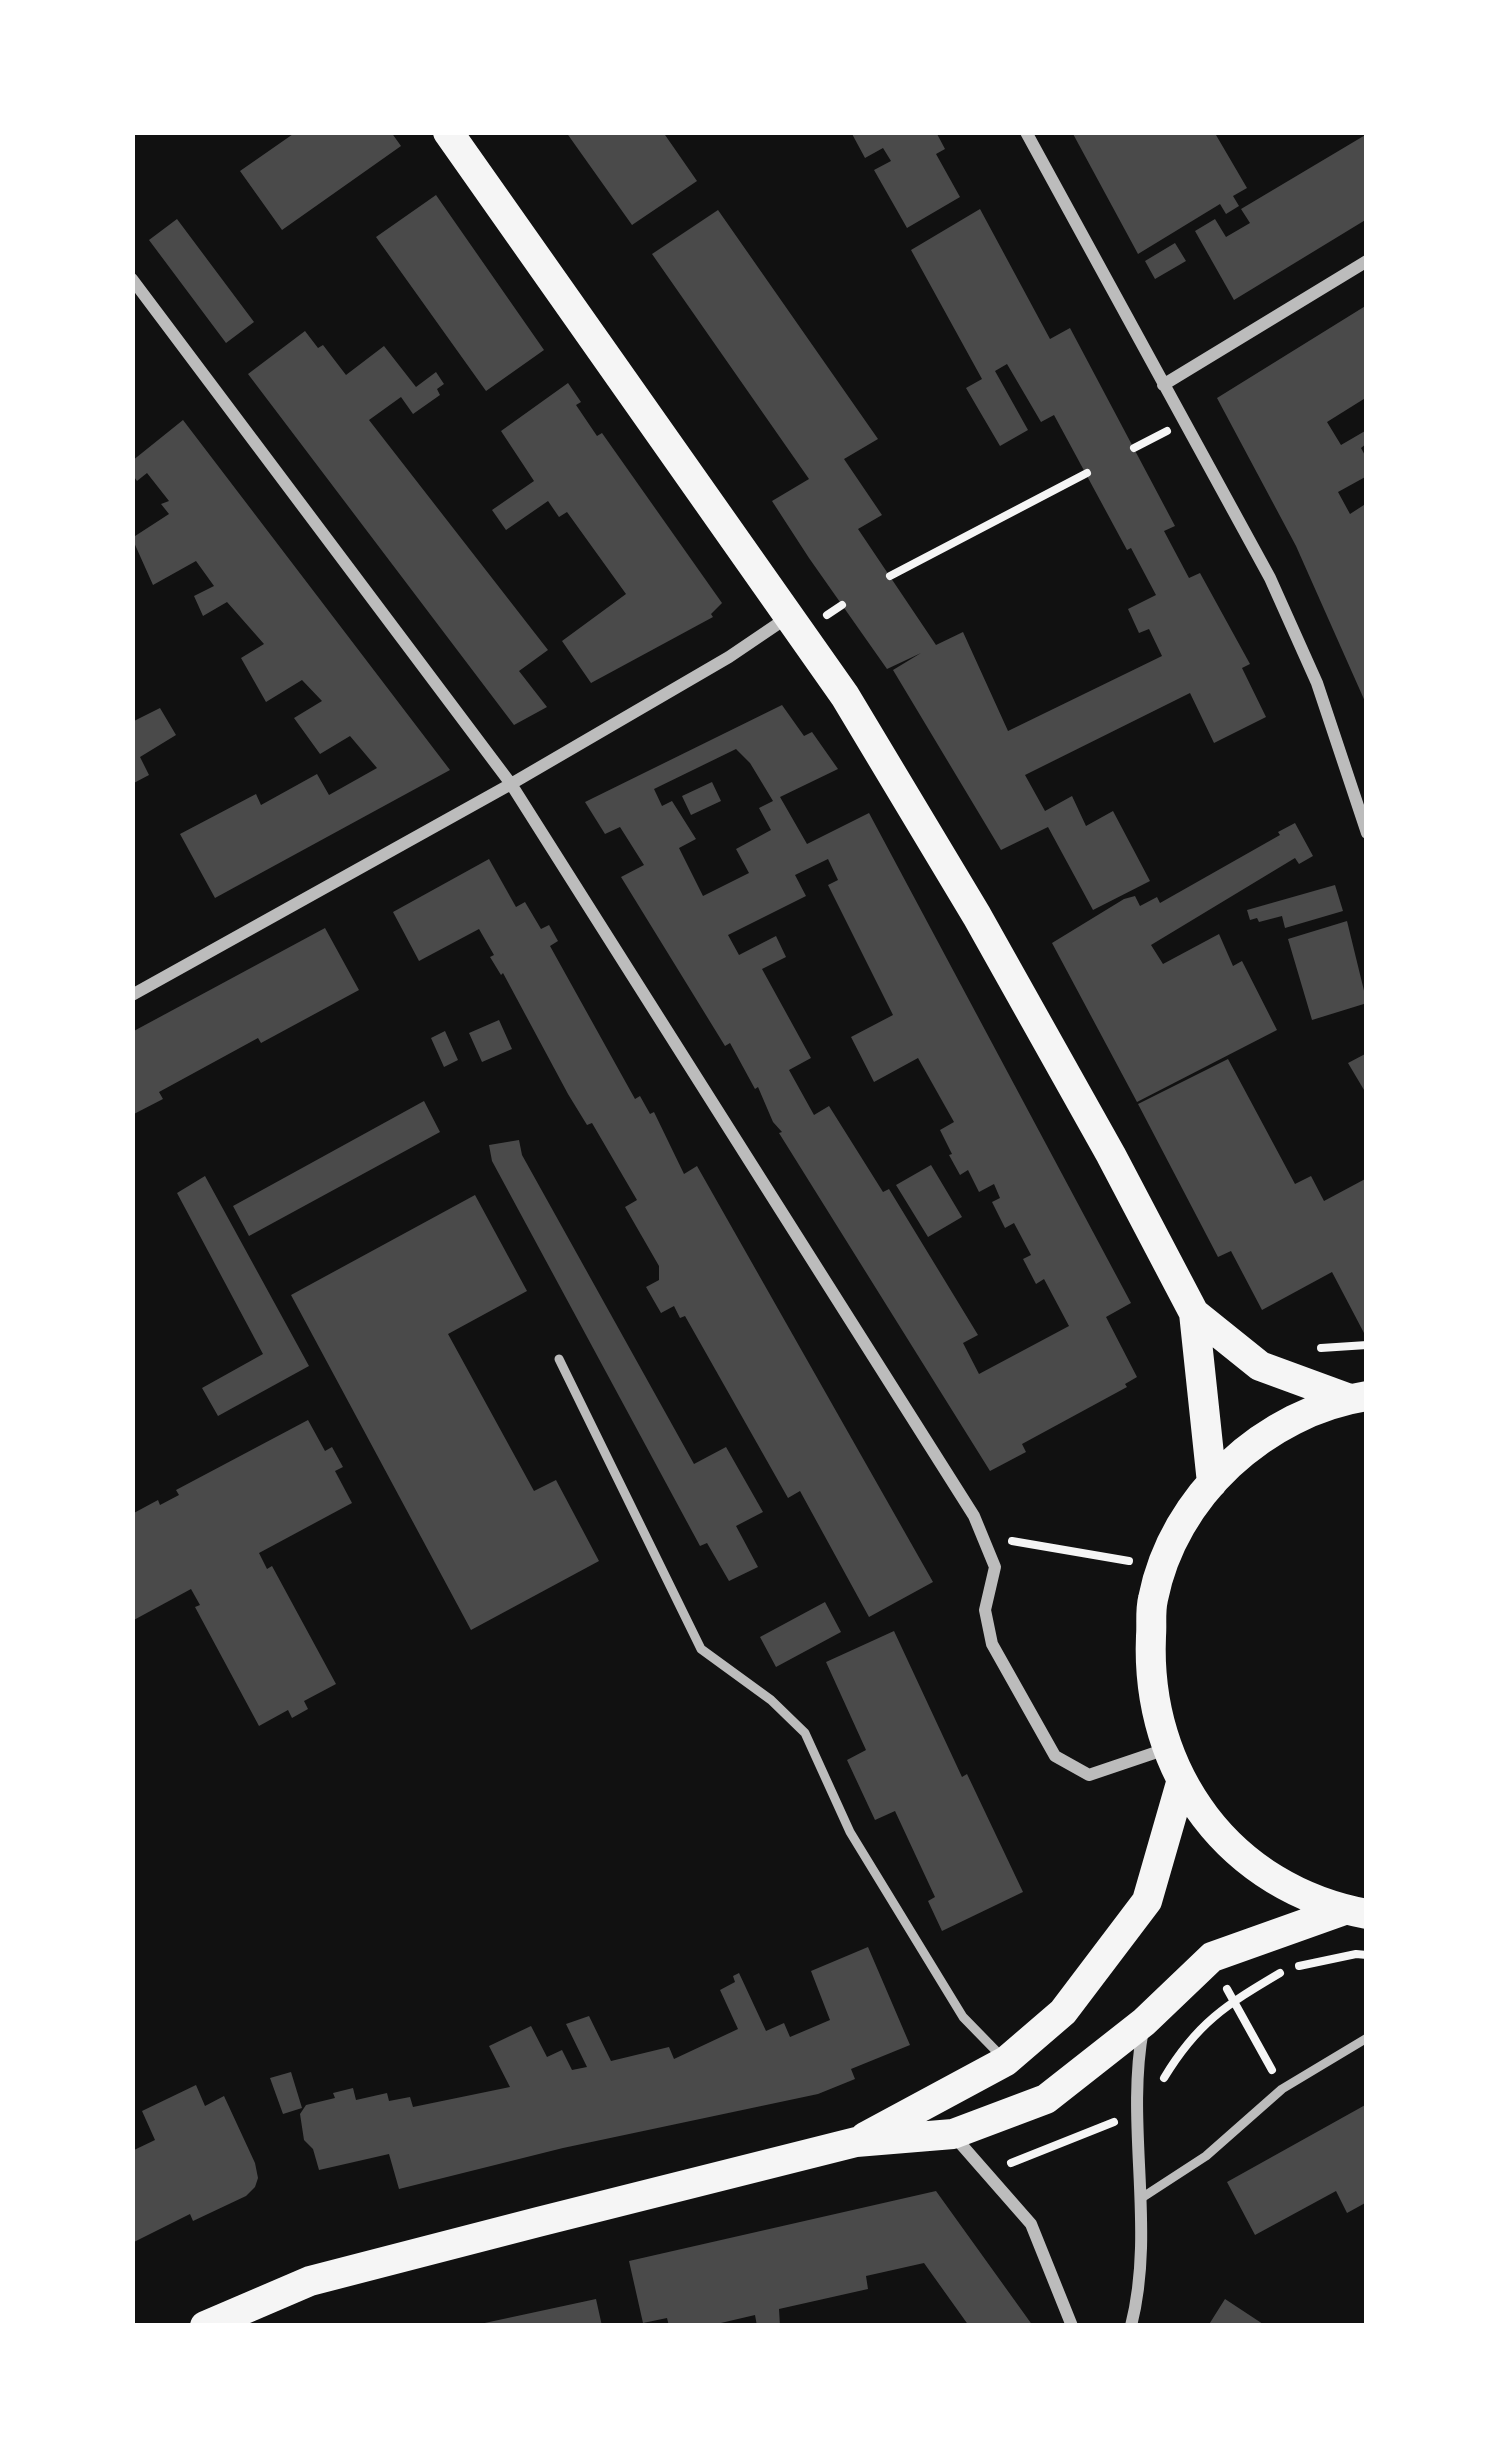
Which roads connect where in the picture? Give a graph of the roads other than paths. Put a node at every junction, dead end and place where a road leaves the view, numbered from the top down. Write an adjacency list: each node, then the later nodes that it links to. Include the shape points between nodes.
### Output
1 (448, 132): 6 (main road)
2 (1026, 132): 5 (street)
3 (1367, 261): 5 (street)
4 (132, 280): 7 (street)
5 (1163, 385): 8 (street, via 1270,578)
6 (790, 616): 7 (street); 10 (main road, via 977,916)
7 (511, 784): 9 (street); 14 (street, via 974,1516 995,1567 985,1610 992,1645 1055,1756 1089,1775)
8 (1367, 833)
9 (132, 995)
10 (1194, 1313): 12 (main road, via 1260,1366); 13 (main road)
11 (559, 1358): 19 (lane, via 701,1649 805,1733 850,1832 963,2018)
12 (1359, 1398): 13 (main road, via 1282,1425)
13 (1212, 1483): 14 (main road, via 1177,1534 1153,1599 1149,1677)
14 (1166, 1749): 15 (main road)
15 (1181, 1783): 16 (main road, via 1216,1834 1271,1879); 19 (main road, via 1147,1901 1063,2012)
16 (1355, 1912): 17 (main road, via 1211,1957)
17 (1144, 2022): 20 (main road, via 1046,2099); 22 (street, via 1135,2074)
18 (1367, 2038): 22 (lane, via 1282,2089 1206,2156)
19 (1006, 2061): 21 (main road)
20 (952, 2134): 21 (main road); 24 (street, via 1031,2224)
21 (856, 2142): 23 (main road, via 310,2281)
22 (1143, 2197): 25 (street)
23 (205, 2326)
24 (1072, 2326)
25 (1131, 2326)

